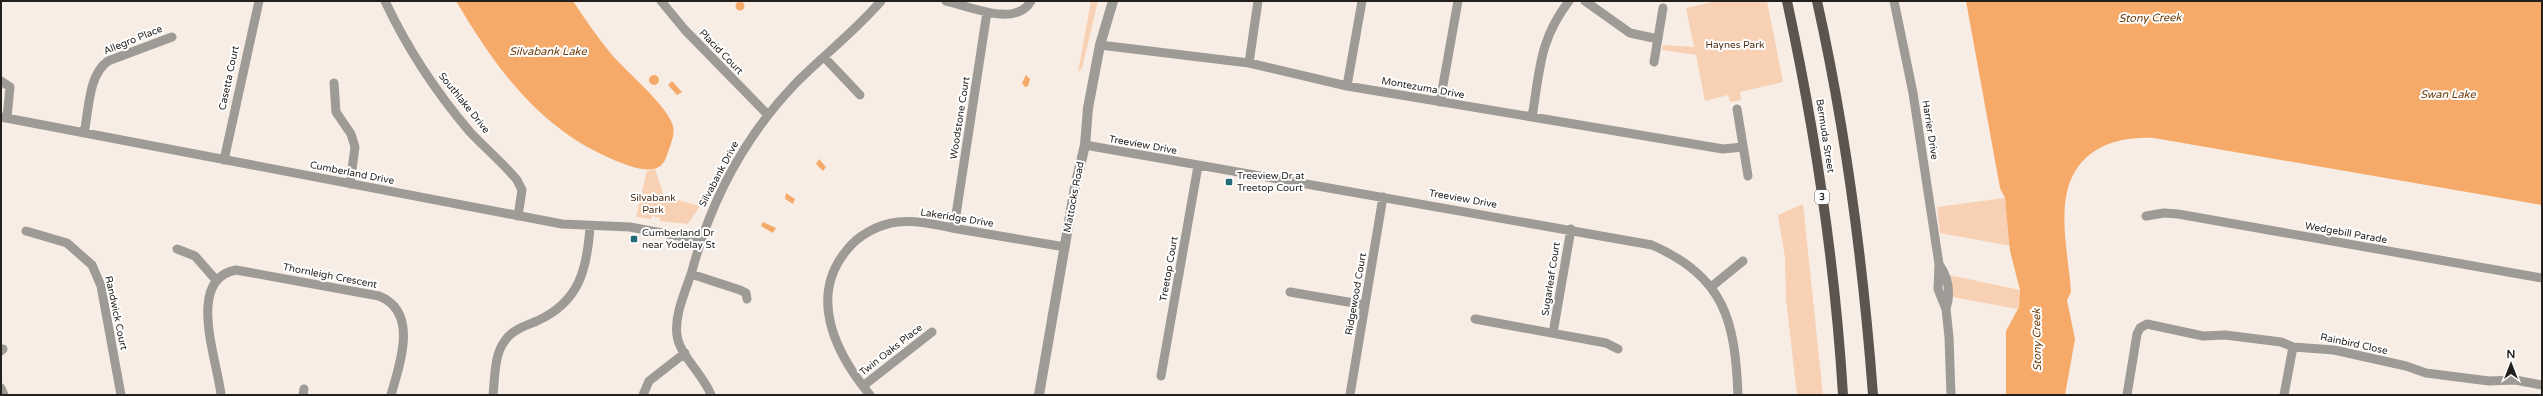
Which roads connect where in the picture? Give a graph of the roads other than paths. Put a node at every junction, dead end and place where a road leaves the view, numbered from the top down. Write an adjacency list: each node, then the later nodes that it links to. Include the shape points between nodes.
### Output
1 (259, 1): 36 (street, Casetta Court)
2 (385, 1): 41 (street, Southlake Drive, via 413,54 439,93 471,132 517,180 522,190)
3 (661, 1): 30 (street, Placid Court, via 685,30)
4 (881, 1): 21 (street, Silvabank Drive)
5 (946, 1): 17 (street)
6 (1031, 1): 17 (street, via 1024,9 1011,14)
7 (1113, 1): 20 (street, Mattocks Road)
8 (1258, 1): 23 (street)
9 (1362, 1): 26 (street)
10 (1458, 1): 28 (street)
11 (1569, 1): 31 (street, via 1556,18 1546,39)
12 (1585, 1): 19 (street, via 1630,33)
13 (1787, 1): 79 (main road, Bermuda Street / 3, via 1823,204 1835,298)
14 (1817, 1): 80 (main road, Bermuda Street, via 1852,195 1864,290)
15 (1894, 1): 81 (street, Harrier Drive, via 1913,94 1939,264 1945,272 1948,287 1946,309 1950,337)
16 (1663, 8): 19 (street)
17 (987, 12): 44 (street, Woodstone Court)
18 (172, 37): 33 (street, Allegro Place, via 108,61 100,67 94,82)
19 (1658, 39): 22 (street)
20 (1100, 45): 23 (street, Montezuma Drive); 34 (street, Mattocks Road, via 1088,108)
21 (824, 57): 27 (street); 30 (street, Silvabank Drive)
22 (1654, 62)
23 (1249, 63): 26 (street, Montezuma Drive)
24 (1, 81): 32 (street, via 10,87)
25 (334, 83): 39 (street, via 336,112 351,134 355,147)
26 (1347, 86): 28 (street, Montezuma Drive)
27 (860, 95)
28 (1440, 102): 31 (street, Montezuma Drive)
29 (1737, 109): 35 (street)
30 (768, 115): 47 (street, Silvabank Drive, via 731,170)
31 (1532, 117): 35 (street, Montezuma Drive, via 1723,149)
32 (4, 118): 33 (street, Cumberland Drive)
33 (84, 133): 36 (street, Cumberland Drive)
34 (1085, 145): 37 (street, Treeview Drive); 48 (street, Mattocks Road)
35 (1743, 147): 38 (street)
36 (224, 160): 39 (street, Cumberland Drive)
37 (1198, 166): 40 (street, Treeview Drive); 64 (street, Treetop Court)
38 (1748, 176)
39 (350, 184): 41 (street, Cumberland Drive)
40 (1384, 197): 45 (street, Treeview Drive); 57 (street, Ridgewood Court)
41 (518, 216): 43 (street, Cumberland Drive)
42 (2146, 216): 52 (street, Wedgebill Parade, via 2178,214)
43 (590, 227): 47 (street, Cumberland Drive, via 630,227); 72 (street, via 585,267 573,292 555,312 506,338 497,357)
44 (954, 228): 48 (street, Lakeridge Drive); 66 (street, Lakeridge Drive, via 919,222 888,224 857,240 836,265 828,289 829,320 842,355)
45 (1571, 229): 54 (street, Treeview Drive, via 1652,245 1695,270); 60 (street, Sugarleaf Court)
46 (26, 231): 69 (street, Randwick Court, via 67,243 92,265 101,286)
47 (700, 240): 51 (street, Silvabank Drive)
48 (1065, 247): 76 (street, Mattocks Road)
49 (177, 249): 53 (street, via 195,256)
50 (1744, 261): 54 (street)
51 (691, 274): 56 (street, via 740,290 746,293); 63 (street, Silvabank Drive, via 676,327 678,340)
52 (2542, 278)
53 (216, 280): 70 (street, via 209,300 208,322); 71 (street, Thornleigh Crescent, via 229,272 243,271 386,299 398,310 404,325)
54 (1711, 287): 78 (street, Treeview Drive, via 1727,316 1733,338)
55 (1290, 292): 57 (street)
56 (747, 299)
57 (1365, 304): 77 (street, Ridgewood Court)
58 (1475, 319): 60 (street)
59 (932, 332): 66 (street, Twin Oaks Place)
60 (1553, 333): 62 (street, via 1606,343)
61 (2293, 347): 65 (street, Rainbird Close, via 2334,350 2426,373 2489,381 2515,380); 82 (street, Rainbird Close, via 2281,342 2232,336 2203,336 2152,324 2140,328); 83 (street)
62 (1618, 349)
63 (685, 353): 73 (street, via 650,381); 74 (street, Silvabank Drive)
64 (1161, 376)
65 (2542, 385)
66 (863, 386): 75 (street, Lakeridge Drive)
67 (1, 388): 68 (street)
68 (4, 395)
69 (121, 395)
70 (221, 395)
71 (391, 395)
72 (493, 395)
73 (643, 395)
74 (711, 395)
75 (870, 395)
76 (1039, 395)
77 (1350, 395)
78 (1738, 395)
79 (1843, 395)
80 (1873, 395)
81 (1951, 395)
82 (2127, 395)
83 (2284, 395)

